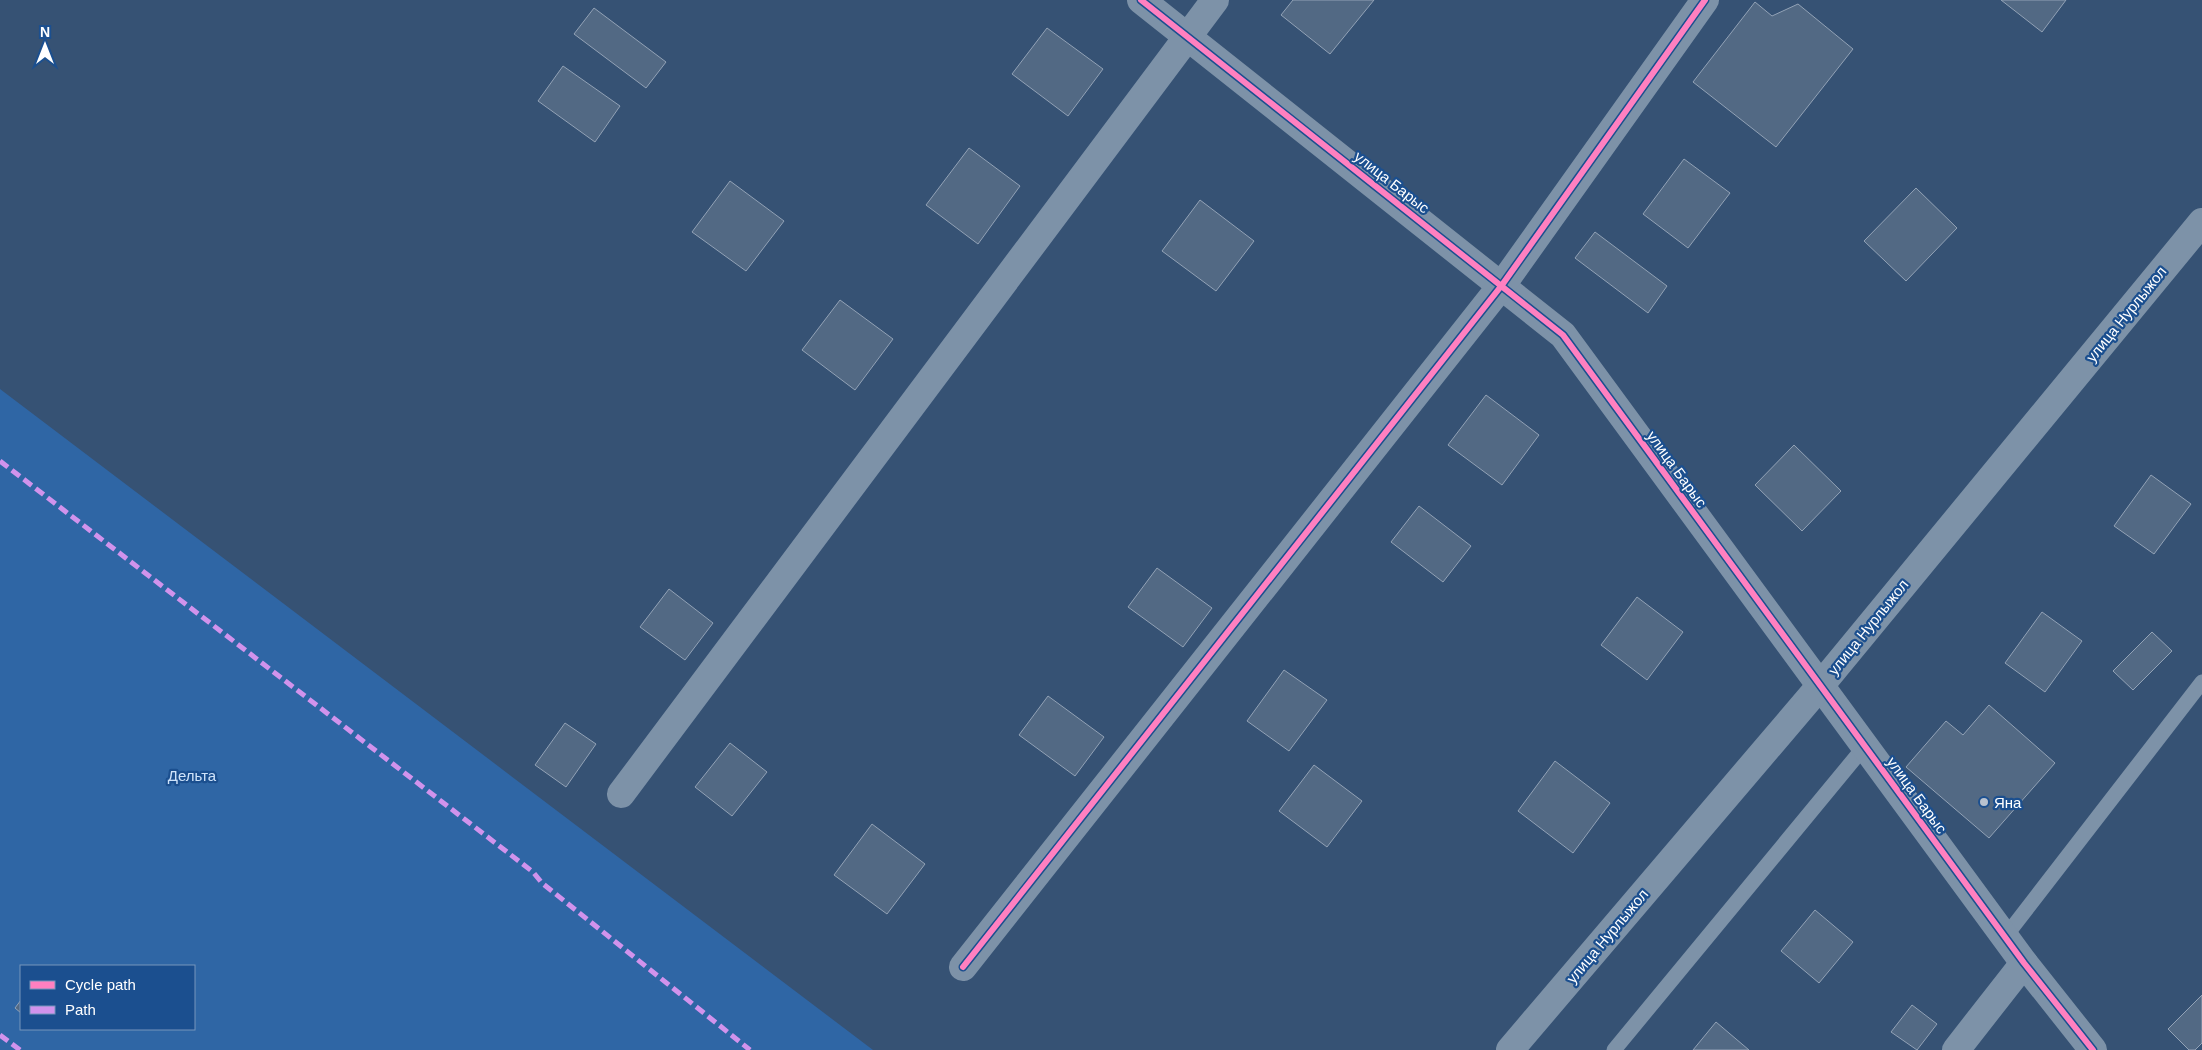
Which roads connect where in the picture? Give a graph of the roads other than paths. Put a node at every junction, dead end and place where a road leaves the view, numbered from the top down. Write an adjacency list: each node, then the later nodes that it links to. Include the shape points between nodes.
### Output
1 (1141, 0): 4 (street, улица Барыс)
2 (1215, 0): 4 (street)
3 (1705, 0): 6 (street)
4 (1188, 36): 6 (street, улица Барыс); 10 (street)
5 (2202, 222): 8 (street, улица Нурлыжол)
6 (1502, 285): 8 (street, улица Барыс, via 1563,335); 13 (street)
7 (2202, 682): 11 (lane)
8 (1820, 686): 9 (street, улица Барыс); 14 (street, улица Нурлыжол)
9 (1865, 746): 11 (street, улица Барыс); 15 (lane)
10 (621, 794)
11 (2005, 937): 12 (street, улица Барыс)
12 (2024, 963): 16 (street); 17 (street, улица Барыс)
13 (963, 967)
14 (1510, 1050)
15 (1614, 1050)
16 (1956, 1050)
17 (2093, 1050)

